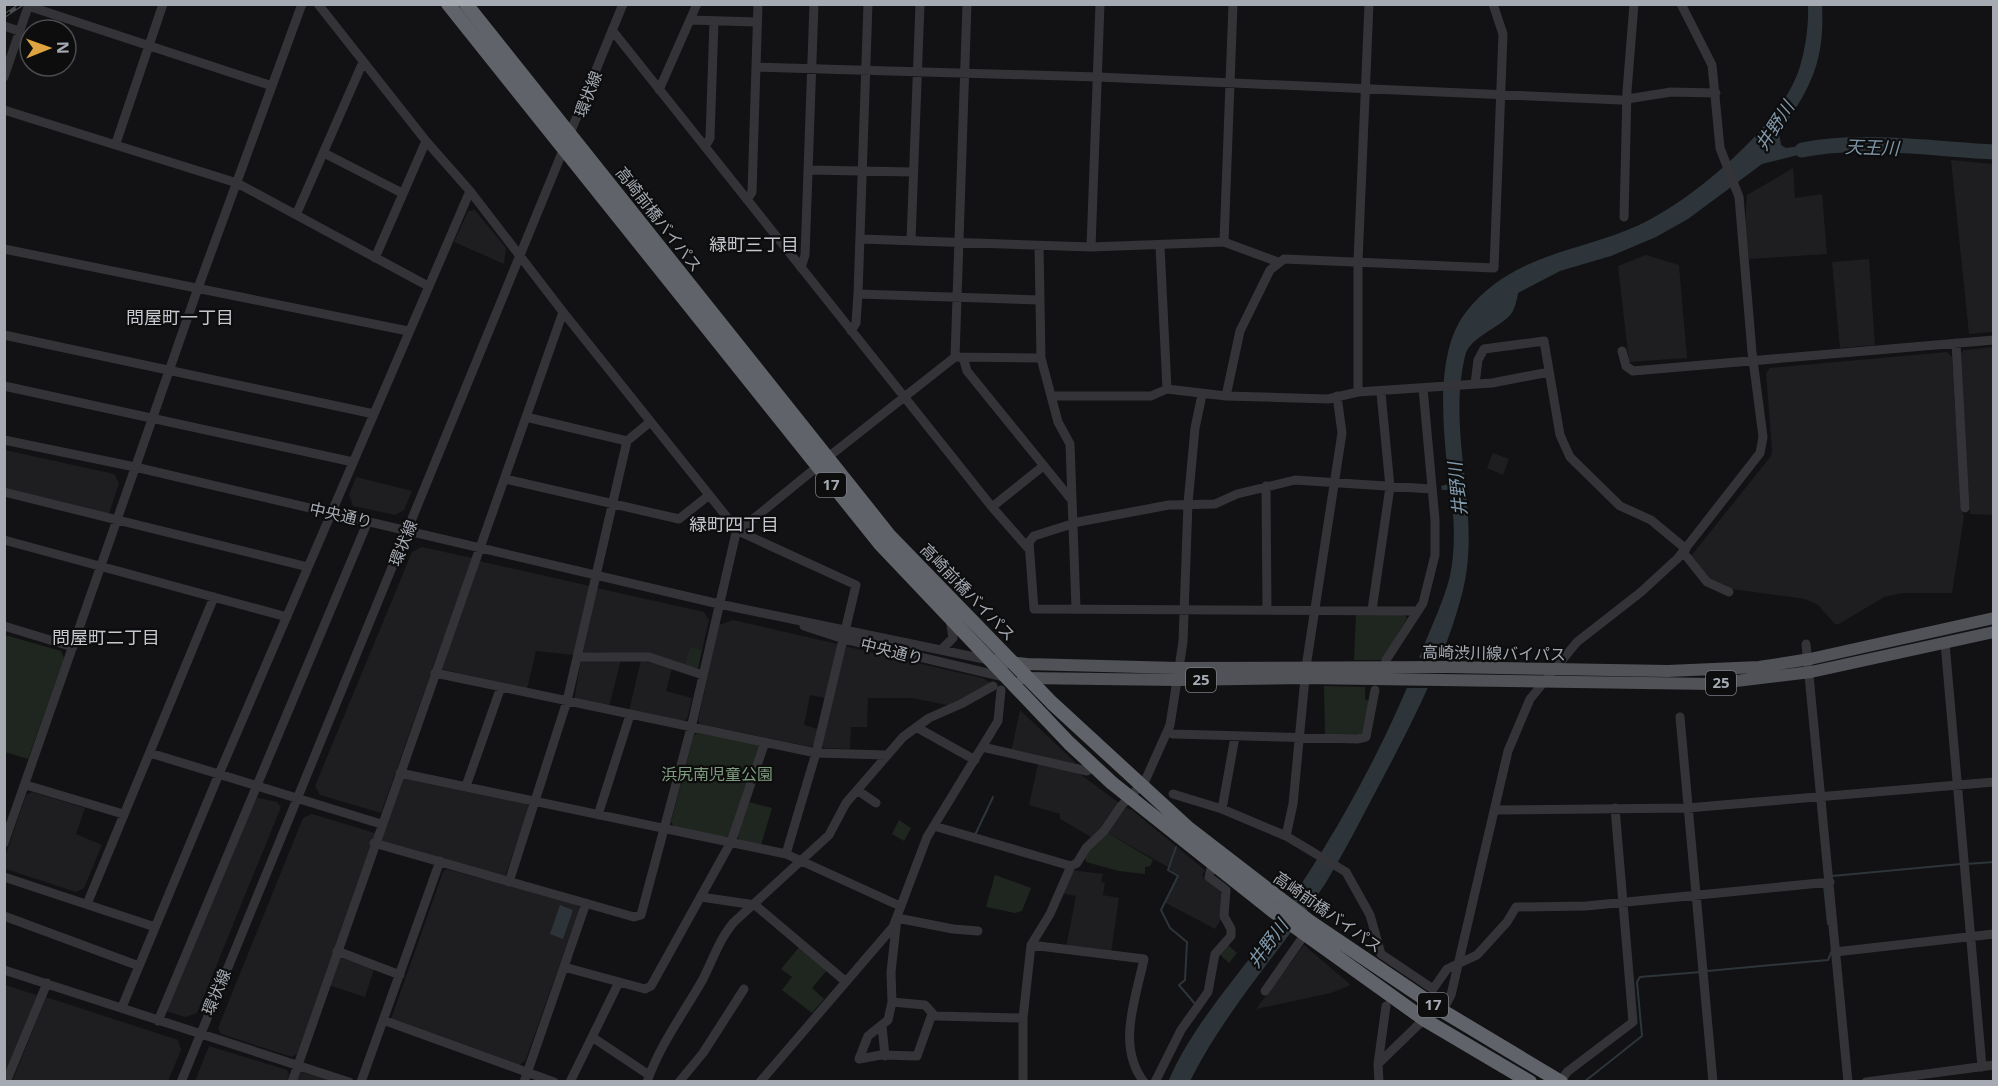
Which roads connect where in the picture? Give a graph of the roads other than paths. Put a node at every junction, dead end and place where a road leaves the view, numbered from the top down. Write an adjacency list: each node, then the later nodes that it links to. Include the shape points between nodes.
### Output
1 (163, 4): 25 (street)
2 (302, 4): 35 (street)
3 (318, 4): 26 (street)
4 (448, 4): 47 (highway, 高崎前橋バイパス / 17)
5 (466, 4): 42 (highway, 高崎前橋バイパス / 17)
6 (623, 4): 23 (street, 環状線)
7 (697, 4): 20 (street)
8 (758, 4): 22 (street)
9 (814, 4): 28 (street)
10 (868, 4): 29 (street)
11 (920, 4): 30 (street)
12 (967, 4): 31 (street)
13 (1100, 4): 33 (street)
14 (1233, 4): 34 (street)
15 (1369, 4): 37 (street)
16 (1493, 4): 39 (street, via 1502,29)
17 (1634, 4): 40 (street)
18 (1681, 4): 38 (street, via 1712,65)
19 (29, 5): 25 (street)
20 (690, 20): 21 (street); 36 (street)
21 (714, 21): 22 (street); 45 (street, via 710,138)
22 (757, 22): 27 (street)
23 (612, 30): 36 (street); 42 (street, 環状線)
24 (18, 34): 32 (street)
25 (149, 47): 35 (street); 44 (street)
26 (363, 62): 43 (street); 46 (street)
27 (756, 68): 28 (street); 54 (street, via 752,192)
28 (812, 69): 29 (street); 48 (street)
29 (865, 70): 30 (street); 49 (street)
30 (917, 72): 31 (street); 50 (street)
31 (964, 74): 33 (street); 60 (street)
32 (4, 77)
33 (1098, 77): 34 (street); 63 (street)
34 (1230, 84): 37 (street); 59 (street)
35 (272, 86): 51 (street)
36 (659, 90): 45 (street)
37 (1366, 90): 39 (street); 67 (street)
38 (1716, 93): 40 (street, via 1671,92); 84 (street, via 1720,144 1737,189)
39 (1500, 95): 40 (street); 67 (street, via 1494,268)
40 (1627, 100): 56 (street)
41 (4, 110): 44 (street)
42 (571, 135): 47 (street, 環状線); 105 (highway, 高崎前橋バイパス / 17)
43 (426, 141): 52 (street); 53 (street)
44 (116, 143): 51 (street)
45 (705, 147): 54 (street)
46 (324, 153): 53 (street); 55 (street)
47 (564, 153): 65 (street, 環状線); 105 (highway, 高崎前橋バイパス / 17)
48 (808, 170): 49 (street); 69 (street, via 805,255)
49 (862, 171): 50 (street); 57 (street)
50 (913, 172): 58 (street)
51 (237, 183): 55 (street); 71 (street)
52 (470, 191): 65 (street); 70 (street)
53 (402, 193): 66 (street)
54 (747, 200): 69 (street)
55 (296, 215): 66 (street)
56 (1624, 217)
57 (860, 239): 58 (street); 72 (street)
58 (911, 240): 60 (street)
59 (1224, 242): 62 (street); 68 (street)
60 (958, 243): 61 (street); 73 (street)
61 (1039, 246): 63 (street); 74 (street)
62 (1160, 246): 63 (street); 90 (street)
63 (1091, 247)
64 (4, 249): 71 (street)
65 (520, 255): 75 (street); 124 (street, 環状線)
66 (375, 258): 70 (street)
67 (1358, 261): 68 (street); 91 (street)
68 (1278, 262): 95 (street, via 1270,270 1240,331)
69 (801, 268): 77 (street)
70 (428, 286): 76 (street)
71 (198, 288): 76 (street); 85 (street)
72 (858, 294): 73 (street); 77 (street, via 856,323)
73 (957, 298): 74 (street); 82 (street)
74 (1039, 300): 83 (street)
75 (562, 312): 99 (street); 101 (street)
76 (408, 331): 98 (street)
77 (851, 331): 97 (street)
78 (4, 335): 85 (street)
79 (1994, 340): 80 (street)
80 (1956, 343): 84 (street); 119 (street)
81 (1622, 351): 84 (street, via 1626,366 1633,371)
82 (959, 357): 83 (street); 97 (street); 107 (street)
83 (1041, 358): 94 (street)
84 (1754, 362): 129 (street, via 1763,437 1760,453)
85 (171, 370): 98 (street); 100 (street)
86 (1549, 372): 87 (street); 87 (street, via 1544,341 1484,348); 129 (street, via 1560,435 1570,457 1620,506 1651,520)
87 (1472, 384): 89 (street)
88 (4, 386): 100 (street)
89 (1427, 388): 92 (street); 112 (street)
90 (1167, 389): 93 (street); 94 (street, via 1151,396)
91 (1358, 392): 92 (street); 96 (street)
92 (1381, 393): 111 (street)
93 (1202, 395): 95 (street); 117 (street)
94 (1051, 396): 115 (street, via 1058,422 1070,444)
95 (1226, 396): 96 (street)
96 (1337, 396): 109 (street, via 1342,433)
97 (904, 398): 105 (street); 118 (street)
98 (374, 414): 104 (street)
99 (526, 417): 103 (street); 108 (street)
100 (154, 418): 104 (street); 106 (street)
101 (650, 423): 103 (street); 114 (street)
102 (4, 440): 106 (street, 中央通り)
103 (627, 441): 116 (street)
104 (353, 462): 120 (street)
105 (822, 463): 125 (street); 144 (highway, 高崎前橋バイパス / 17, via 880,544); 156 (highway, 高崎前橋バイパス / 17)
106 (135, 467): 120 (street, 中央通り); 121 (street)
107 (1042, 467): 115 (street); 118 (street)
108 (505, 479): 116 (street); 127 (street)
109 (1335, 483): 110 (street, via 1295,480); 111 (street); 139 (street)
110 (1266, 486): 117 (street, via 1215,504); 138 (street)
111 (1390, 487): 112 (street); 140 (street)
112 (1431, 489): 141 (street, via 1435,555 1424,603)
113 (4, 492): 121 (street)
114 (708, 496): 116 (street, via 678,519); 125 (street)
115 (1070, 498): 123 (street)
116 (614, 503): 132 (street)
117 (1188, 503): 123 (street); 137 (street)
118 (992, 507): 128 (street)
119 (1965, 508)
120 (332, 513): 122 (street, 中央通り); 131 (street)
121 (118, 521): 130 (street); 131 (street)
122 (368, 521): 124 (street, 中央通り); 191 (street)
123 (1071, 526): 128 (street, via 1034,536); 136 (street)
124 (408, 531): 127 (street, 中央通り); 198 (street, 環状線)
125 (738, 531): 135 (street); 147 (street, via 856,585)
126 (4, 540): 130 (street)
127 (480, 547): 132 (street, 中央通り); 159 (street)
128 (1028, 548): 136 (street, via 1034,609)
129 (1684, 551): 133 (street, via 1707,582); 157 (street, via 1641,592 1577,642)
130 (103, 566): 134 (street); 150 (street)
131 (308, 567): 142 (street)
132 (596, 574): 135 (street, 中央通り); 152 (street)
133 (1729, 592)
134 (214, 597): 142 (street); 181 (street)
135 (719, 604): 147 (street, 中央通り); 163 (street)
136 (1076, 608): 137 (street)
137 (1186, 609): 138 (street); 161 (street)
138 (1267, 609): 139 (street)
139 (1315, 610): 140 (street); 160 (street)
140 (1372, 610): 141 (street)
141 (1418, 611): 155 (street)
142 (287, 616): 187 (street)
143 (1994, 618): 153 (main road, 高崎渋川線バイパス / 25)
144 (950, 619): 151 (street, via 953,638); 154 (highway, 高崎前橋バイパス / 17)
145 (4, 626): 150 (street)
146 (1994, 632): 148 (main road, 高崎渋川線バイパス / 25)
147 (845, 634): 151 (street, 中央通り); 167 (street, 中央通り); 182 (street)
148 (1945, 643): 158 (main road, 高崎渋川線バイパス / 25); 189 (street)
149 (1806, 644): 153 (street)
150 (73, 648): 190 (street)
151 (941, 650): 154 (street, 中央通り)
152 (578, 657): 163 (street, via 649,657); 171 (street)
153 (1810, 659): 157 (main road, 高崎渋川線バイパス / 25, via 1759,667); 158 (street)
154 (989, 660): 156 (main road, 高崎渋川線バイパス / 25); 167 (highway, 高崎前橋バイパス / 17)
155 (1386, 660)
156 (1012, 663): 161 (main road, 高崎渋川線バイパス / 25); 164 (highway, 高崎前橋バイパス / 17)
157 (1553, 671): 162 (main road, 高崎渋川線バイパス / 25, via 1448,667); 166 (street)
158 (1811, 672): 166 (main road, 高崎渋川線バイパス / 25, via 1711,684); 196 (street)
159 (435, 673): 168 (street); 186 (street)
160 (1306, 673): 161 (main road, 高崎渋川線バイパス / 25); 162 (main road, 高崎渋川線バイパス / 25); 178 (street)
161 (1178, 674): 165 (main road, 高崎渋川線バイパス / 25); 176 (street)
162 (1401, 674): 166 (main road, 高崎渋川線バイパス / 25, via 1443,680)
163 (703, 675): 175 (street)
164 (1028, 679): 165 (main road, 高崎渋川線バイパス / 25); 167 (main road, 高崎渋川線バイパス / 25); 170 (highway, 高崎前橋バイパス / 17)
165 (1054, 679): 170 (main road, via 1049,684)
166 (1543, 682): 204 (street, via 1530,699 1513,737)
167 (999, 684): 174 (street); 180 (street, via 999,722); 185 (highway, 高崎前橋バイパス / 17)
168 (501, 687): 171 (street); 192 (street)
169 (1375, 690): 178 (street, via 1366,737)
170 (1048, 698): 193 (highway, 高崎前橋バイパス / 17)
171 (567, 701): 172 (street); 199 (street)
172 (630, 715): 175 (street); 206 (street)
173 (1680, 717): 202 (street)
174 (916, 727): 183 (street); 184 (street)
175 (691, 728): 179 (street); 209 (street)
176 (1167, 732): 177 (street); 193 (street)
177 (1235, 737): 178 (street); 203 (street)
178 (1300, 738): 210 (street)
179 (765, 742): 182 (street); 211 (street)
180 (982, 747): 184 (street); 185 (street, via 1087,771)
181 (150, 753): 187 (street); 205 (street)
182 (816, 753): 183 (street); 214 (street)
183 (886, 756): 194 (street)
184 (975, 760): 208 (street)
185 (1092, 766): 197 (highway, 高崎前橋バイパス / 17)
186 (400, 773): 192 (street); 207 (street)
187 (219, 774): 191 (street); 232 (street)
188 (1994, 782): 189 (street)
189 (1957, 784): 196 (street); 236 (street)
190 (26, 785): 205 (street); 212 (street)
191 (255, 786): 198 (street); 258 (street)
192 (466, 786): 199 (street)
193 (1140, 786): 197 (street); 228 (highway, 高崎前橋バイパス / 17)
194 (857, 790): 200 (street); 216 (street, via 829,835)
195 (1173, 794): 203 (street)
196 (1822, 796): 202 (street); 221 (street)
197 (1130, 797): 217 (highway, 高崎前橋バイパス / 17); 218 (street)
198 (296, 799): 207 (street); 260 (street, 環状線)
199 (535, 801): 206 (street); 220 (street)
200 (876, 803)
201 (1615, 808): 202 (street); 204 (street); 224 (street)
202 (1687, 808): 222 (street)
203 (1222, 809): 210 (street)
204 (1495, 810): 240 (street)
205 (123, 814): 226 (street)
206 (598, 814): 209 (street)
207 (381, 824): 213 (street)
208 (934, 826): 218 (street); 229 (street)
209 (664, 828): 211 (street); 225 (street, via 641,915 634,917)
210 (1286, 836): 240 (street, via 1344,870 1370,915 1382,954 1410,975 1433,989 1447,969)
211 (731, 842): 214 (street); 223 (street)
212 (4, 843)
213 (375, 843): 215 (street); 238 (street)
214 (786, 854): 216 (street)
215 (440, 861): 220 (street); 244 (street)
216 (802, 861): 227 (street); 229 (street)
217 (1212, 864): 228 (highway, 高崎前橋バイパス / 17); 282 (street, via 1209,877 1226,890 1224,916 1232,936 1215,954 1208,992 1181,1030)
218 (1071, 866): 237 (street)
219 (4, 877): 226 (street)
220 (509, 882): 225 (street)
221 (1830, 882): 222 (street); 239 (street)
222 (1695, 894): 224 (street); 286 (street)
223 (701, 897): 227 (street); 246 (street, via 651,986)
224 (1623, 902): 240 (street, via 1581,907 1516,907 1477,955); 285 (street, via 1633,1022 1567,1072)
225 (586, 903): 242 (street)
226 (87, 904): 232 (street)
227 (755, 905): 245 (street); 268 (street, via 724,934)
228 (1277, 905): 233 (highway, 高崎前橋バイパス / 17)
229 (900, 906): 231 (street)
230 (4, 916): 241 (street)
231 (897, 918): 234 (street); 245 (street); 250 (street)
232 (155, 927): 241 (street)
233 (1305, 929): 249 (street); 253 (highway, 高崎前橋バイパス / 17); 257 (highway, 高崎前橋バイパス / 17)
234 (978, 931)
235 (1994, 934): 236 (street)
236 (1970, 937): 239 (street); 266 (street)
237 (1031, 945): 255 (street); 281 (street, via 1144,959 1130,1024 1133,1053)
238 (337, 951): 244 (street); 265 (street)
239 (1834, 952): 287 (street)
240 (1459, 964): 253 (street, via 1451,995)
241 (139, 966): 252 (street)
242 (564, 967): 246 (street); 267 (street)
243 (4, 970): 247 (street)
244 (399, 975): 256 (street)
245 (845, 981): 270 (street)
246 (619, 982): 261 (street)
247 (47, 983): 252 (street); 271 (street)
248 (744, 989): 279 (street, via 703,1053)
249 (1265, 991)
250 (892, 1002): 254 (street, via 921,1004); 259 (street, via 888,1020)
251 (1386, 1006): 263 (street)
252 (122, 1007): 258 (street)
253 (1441, 1010): 257 (street); 285 (highway, 高崎前橋バイパス / 17)
254 (932, 1014): 255 (street); 262 (street, via 917,1056)
255 (1023, 1018): 280 (street)
256 (383, 1020): 267 (street); 275 (street)
257 (1425, 1020): 263 (street); 284 (highway, 高崎前橋バイパス / 17)
258 (158, 1021): 260 (street)
259 (882, 1026): 262 (street); 262 (street, via 868,1036 859,1059)
260 (199, 1035): 265 (street); 272 (street, 環状線)
261 (592, 1037): 268 (street); 278 (street)
262 (885, 1056)
263 (1378, 1064): 283 (street)
264 (1994, 1065): 266 (street)
265 (297, 1067): 273 (street); 274 (street)
266 (1982, 1067): 269 (street)
267 (528, 1072): 276 (street); 277 (street)
268 (648, 1078)
269 (1931, 1078): 288 (street)
270 (765, 1080)
271 (6, 1082)
272 (181, 1082)
273 (292, 1082)
274 (349, 1082)
275 (361, 1082)
276 (524, 1082)
277 (554, 1082)
278 (570, 1082)
279 (679, 1082)
280 (1023, 1082)
281 (1144, 1082)
282 (1155, 1082)
283 (1379, 1082)
284 (1530, 1082)
285 (1561, 1082)
286 (1713, 1082)
287 (1848, 1082)
288 (1866, 1082)

